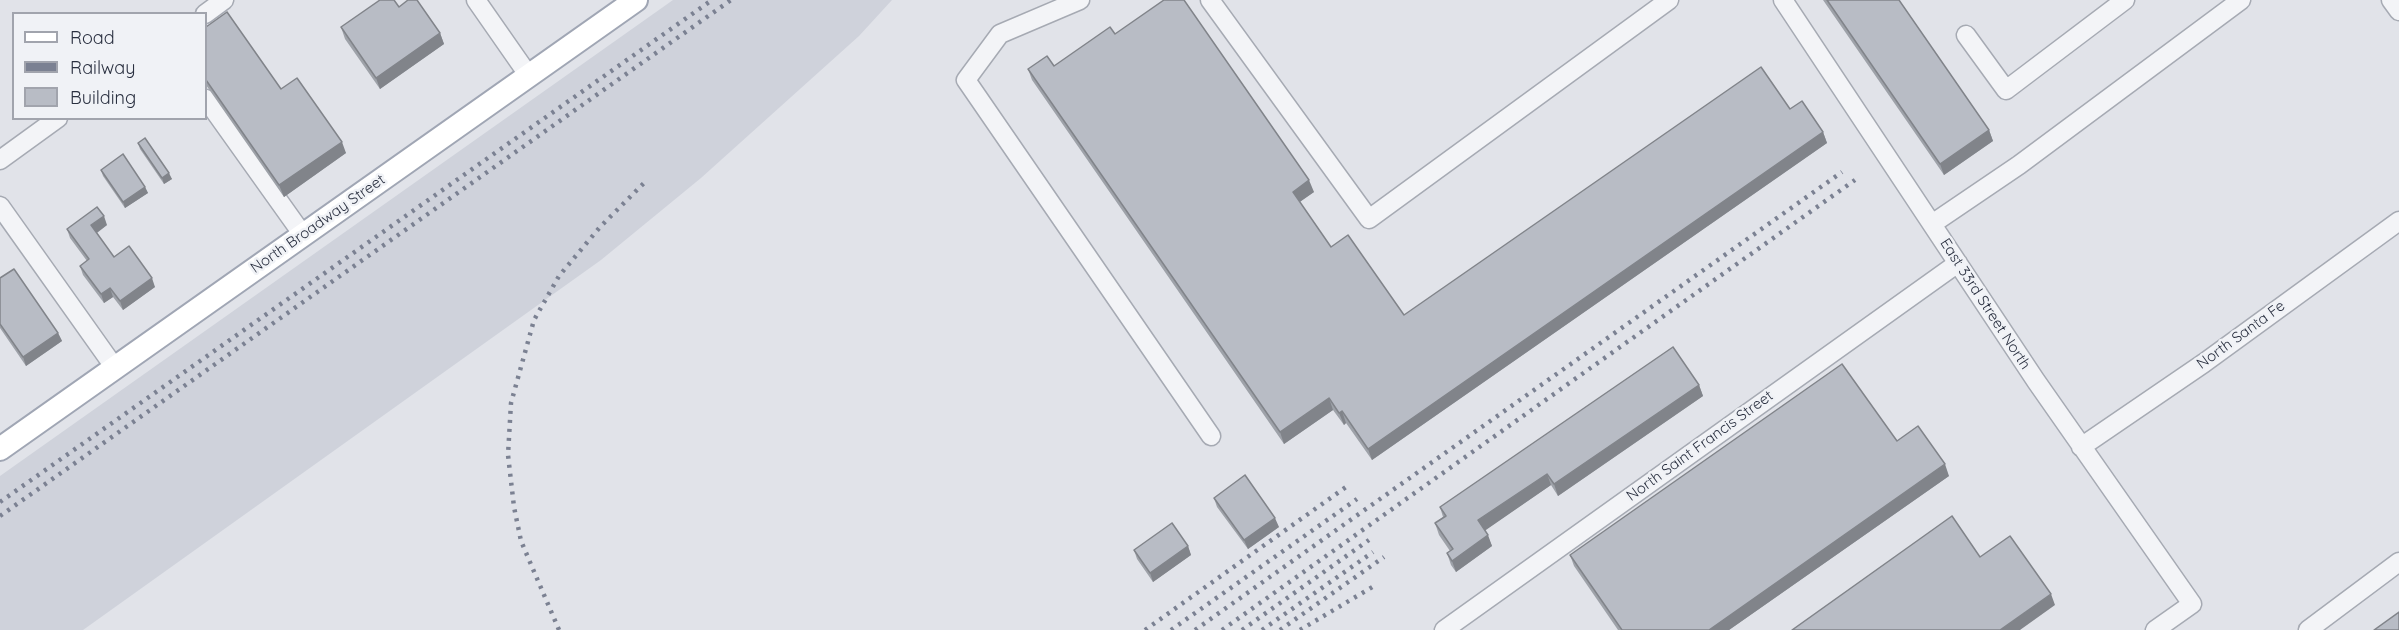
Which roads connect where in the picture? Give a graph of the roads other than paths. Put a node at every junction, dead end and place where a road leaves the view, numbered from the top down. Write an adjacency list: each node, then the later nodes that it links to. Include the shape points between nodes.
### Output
1 (224, 0): 12 (street)
2 (476, 0): 14 (street)
3 (636, 0): 14 (main road, North Broadway Street)
4 (1080, 0): 24 (street, via 1000,34 966,80)
5 (1210, 0): 6 (street, via 1369,219)
6 (1669, 0)
7 (1783, 0): 20 (street, East 33rd Street North)
8 (2125, 0): 13 (street, via 2006,90)
9 (2241, 0): 20 (street, via 2146,73)
10 (2391, 0): 11 (street)
11 (2399, 11)
12 (207, 13)
13 (1966, 35)
14 (529, 76): 21 (main road, North Broadway Street)
15 (207, 100): 21 (street)
16 (55, 120): 17 (street)
17 (0, 160)
18 (0, 206): 23 (street)
19 (2399, 221): 25 (street, North Santa Fe)
20 (1932, 224): 22 (street, East 33rd Street North)
21 (303, 235): 23 (main road, North Broadway Street)
22 (1958, 263): 25 (street, East 33rd Street North); 28 (street, North Saint Francis Street)
23 (115, 368): 26 (main road, North Broadway Street)
24 (1211, 436)
25 (2081, 447): 29 (street, East 33rd Street North, via 2192,604)
26 (0, 449)
27 (2399, 562): 30 (street)
28 (1444, 630)
29 (2155, 630)
30 (2308, 630)

